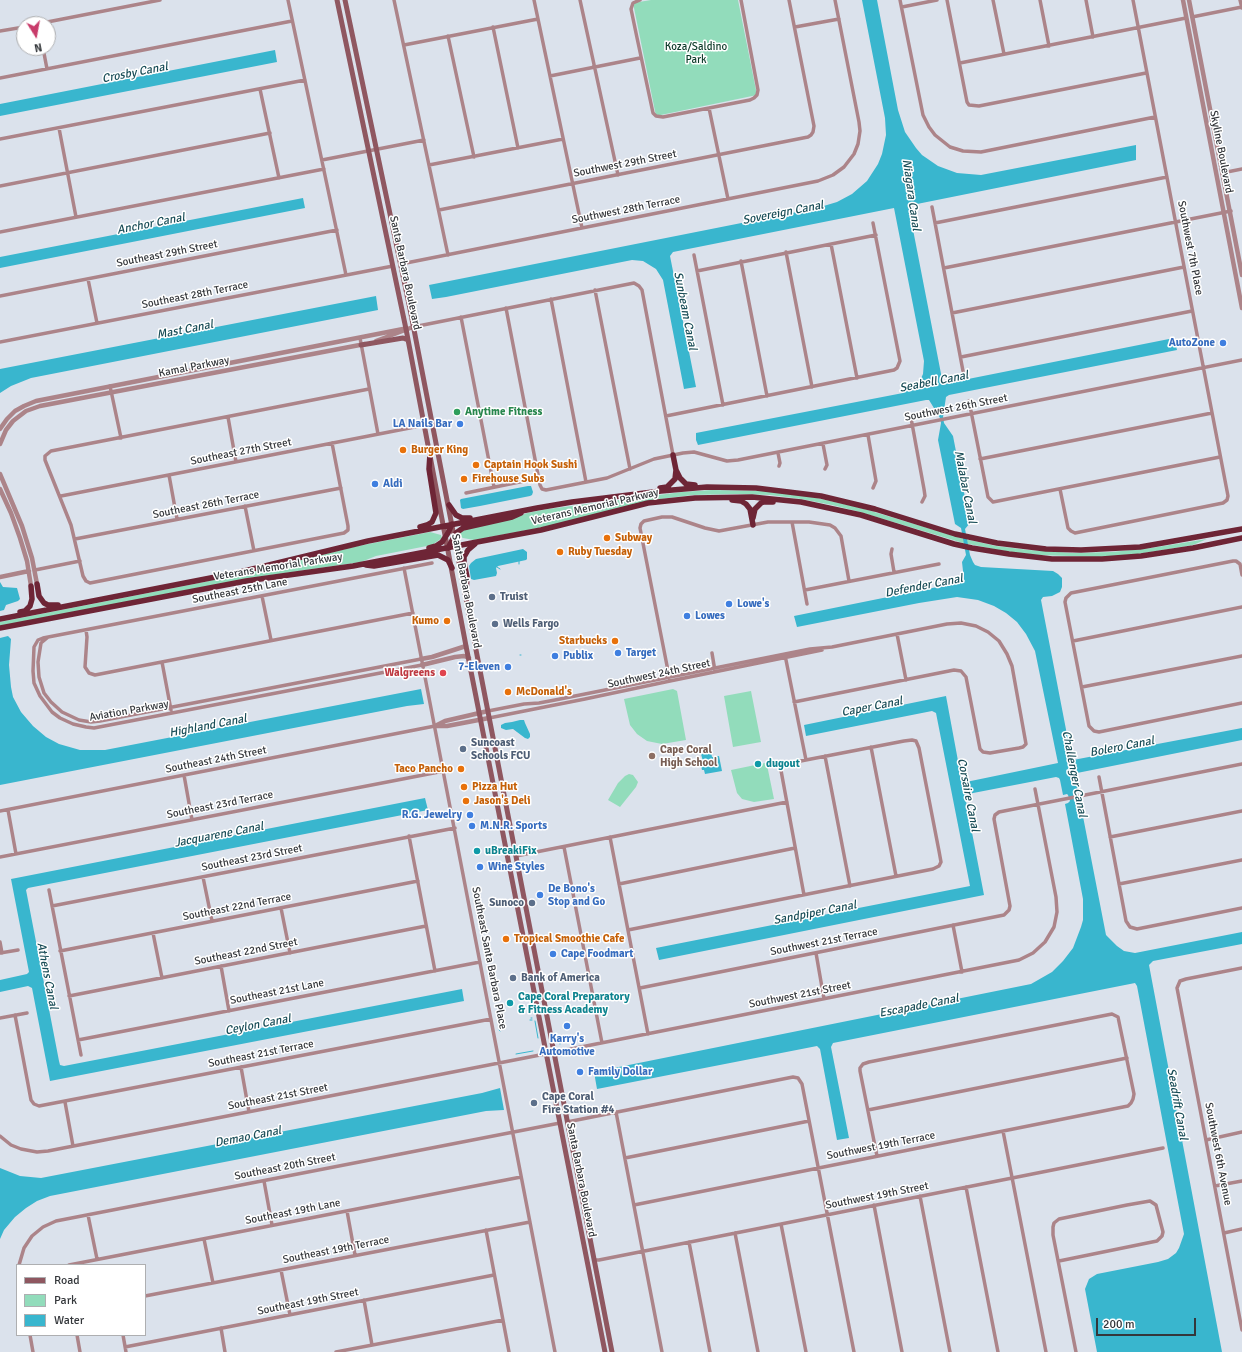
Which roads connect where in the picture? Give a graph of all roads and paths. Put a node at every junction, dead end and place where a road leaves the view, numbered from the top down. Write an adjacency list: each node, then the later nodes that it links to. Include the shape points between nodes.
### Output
1 (160, 0): 28 (street)
2 (288, 0): 29 (street)
3 (336, 0): 59 (main road, Santa Barbara Boulevard)
4 (345, 0): 58 (main road, Santa Barbara Boulevard)
5 (395, 0): 37 (street)
6 (534, 0): 26 (street)
7 (580, 0): 43 (street)
8 (640, 0): 41 (street, via 633,3 631,9)
9 (741, 0): 50 (street, via 757,95 750,100)
10 (789, 0): 31 (street)
11 (835, 0): 27 (street)
12 (900, 0): 22 (street)
13 (937, 0): 22 (street)
14 (947, 0): 42 (street)
15 (993, 0): 39 (street)
16 (1040, 0): 38 (street)
17 (1086, 0): 36 (street)
18 (1133, 0): 33 (street, Southwest 7th Place)
19 (1183, 0): 25 (street, Skyline Boulevard)
20 (1189, 0): 24 (street, Skyline Boulevard)
21 (1240, 0): 23 (street)
22 (902, 7): 51 (street, via 923,115 941,141 959,150 981,152)
23 (1242, 8): 24 (street)
24 (1192, 17): 25 (street); 67 (street, Skyline Boulevard)
25 (1186, 18): 33 (street); 69 (street, Skyline Boulevard)
26 (538, 19): 30 (street); 46 (street)
27 (839, 19): 31 (street); 74 (street, Southwest 28th Terrace, via 860,126 858,144 850,161 841,170 822,180)
28 (56, 20)
29 (292, 21): 44 (street); 48 (street)
30 (493, 27): 35 (street); 57 (street)
31 (795, 27): 60 (street, Southwest 29th Street, via 813,132 808,137)
32 (16, 28): 34 (street)
33 (1138, 28): 36 (street); 45 (street, Southwest 7th Place)
34 (0, 31)
35 (448, 36): 37 (street); 61 (street)
36 (1093, 37): 38 (street)
37 (404, 45): 56 (street)
38 (1049, 46): 39 (street)
39 (1004, 54): 42 (street)
40 (45, 56): 44 (street)
41 (640, 58): 43 (street); 50 (street, via 653,113 656,116 663,117)
42 (960, 63): 45 (street, via 967,102 969,105 979,106)
43 (595, 67): 46 (street); 68 (street)
44 (47, 69): 47 (street)
45 (1146, 73): 51 (street, Southwest 7th Place)
46 (550, 76): 54 (street)
47 (0, 78)
48 (305, 80): 49 (street); 62 (street)
49 (260, 89): 52 (street); 53 (street)
50 (709, 108): 60 (street)
51 (1155, 117): 70 (street, Southwest 7th Place)
52 (59, 128): 55 (street); 66 (street)
53 (270, 133): 66 (street); 71 (street)
54 (564, 139): 57 (street); 72 (street)
55 (0, 140)
56 (424, 140): 58 (street); 63 (street)
57 (518, 148): 61 (street)
58 (376, 149): 59 (street); 92 (main road, Santa Barbara Boulevard)
59 (368, 151): 62 (street); 93 (main road, Santa Barbara Boulevard)
60 (719, 154): 68 (street, Southwest 29th Street); 74 (street)
61 (474, 157): 63 (street)
62 (322, 160): 64 (street)
63 (429, 166): 76 (street)
64 (324, 169): 71 (street); 84 (street)
65 (1242, 169): 67 (street)
66 (68, 173): 73 (street); 79 (street)
67 (1223, 173): 69 (street); 77 (street, Skyline Boulevard)
68 (618, 174): 72 (street, Southwest 29th Street)
69 (1216, 174): 78 (street, Skyline Boulevard)
70 (1167, 177): 80 (street, Southwest 7th Place); 82 (street)
71 (279, 178): 79 (street)
72 (573, 183): 76 (street, Southwest 29th Street); 83 (street)
73 (0, 186)
74 (728, 199): 83 (street, Southwest 28th Terrace)
75 (932, 207): 82 (street)
76 (439, 210): 89 (street)
77 (1231, 211): 78 (street); 98 (street, Skyline Boulevard)
78 (1224, 212): 80 (street); 104 (street, Skyline Boulevard)
79 (76, 217): 85 (street)
80 (1175, 222): 94 (street, Southwest 7th Place); 95 (street)
81 (873, 223): 86 (street)
82 (935, 223): 95 (street)
83 (582, 228): 89 (street, Southwest 28th Terrace)
84 (337, 230): 97 (street); 99 (street, Southeast 29th Street)
85 (0, 232)
86 (876, 235): 87 (street); 119 (street, via 900,365 894,370)
87 (831, 244): 88 (street); 119 (street)
88 (786, 252): 91 (street); 121 (street)
89 (448, 254): 92 (street, Southwest 28th Terrace)
90 (694, 256): 96 (street)
91 (741, 261): 96 (street); 124 (street)
92 (401, 264): 109 (main road, Santa Barbara Boulevard)
93 (393, 266): 97 (street, Southeast 28th Terrace); 110 (main road, Santa Barbara Boulevard)
94 (1184, 266): 105 (street, Southwest 7th Place); 106 (street)
95 (944, 268): 106 (street)
96 (697, 270): 126 (street)
97 (346, 275): 108 (street, Southeast 28th Terrace)
98 (1242, 275)
99 (88, 279): 101 (street, Southeast 29th Street); 108 (street)
100 (595, 290): 102 (street); 129 (street, via 634,283 642,290); 148 (street)
101 (0, 296)
102 (551, 299): 103 (street); 154 (street)
103 (506, 308): 107 (street); 153 (street)
104 (1242, 308)
105 (1192, 311): 115 (street); 117 (street, Southwest 7th Place)
106 (952, 313): 115 (street)
107 (461, 317): 109 (street); 155 (street)
108 (97, 323): 113 (street, Southeast 28th Terrace)
109 (414, 327): 110 (street, Kamal Parkway); 167 (main road, Santa Barbara Boulevard)
110 (406, 329): 111 (street, Kamal Parkway); 112 (main road, Santa Barbara Boulevard); 114 (street, Kamal Parkway)
111 (360, 338): 114 (street); 120 (street, Kamal Parkway)
112 (408, 340): 114 (main road, via 403,338); 132 (main road, Santa Barbara Boulevard)
113 (0, 342)
114 (361, 345): 122 (street); 123 (street, Kamal Parkway)
115 (961, 357): 118 (street)
116 (1242, 360): 117 (street, Southwest 26th Street)
117 (1204, 368): 127 (street, Southwest 7th Place); 128 (street, Southwest 26th Street)
118 (963, 371)
119 (856, 378): 121 (street)
120 (110, 386): 123 (street); 134 (street, Kamal Parkway, via 28,404 11,415)
121 (812, 387): 124 (street)
122 (370, 389): 130 (street); 135 (street)
123 (112, 392): 137 (street); 139 (street, Kamal Parkway, via 31,409 13,421)
124 (767, 396): 126 (street)
125 (969, 401): 128 (street)
126 (723, 405): 129 (street)
127 (1212, 413): 144 (street, Southwest 7th Place); 145 (street)
128 (972, 414): 133 (street, Southwest 26th Street); 145 (street)
129 (666, 416): 143 (street)
130 (228, 417): 137 (street); 146 (street)
131 (911, 418): 133 (street)
132 (425, 425): 135 (street, Southeast 27th Street); 142 (main road, Santa Barbara Boulevard)
133 (912, 426): 136 (street, Southwest 26th Street); 163 (street, via 925,496)
134 (0, 429)
135 (378, 434): 138 (street, Southeast 27th Street)
136 (868, 435): 140 (street, Southwest 26th Street); 158 (street, via 876,481)
137 (121, 438): 162 (street, via 51,451 46,456 46,464)
138 (332, 443): 146 (street, Southeast 27th Street); 156 (street)
139 (0, 444)
140 (823, 444): 141 (street, Southwest 26th Street); 149 (street, via 827,464)
141 (778, 453): 143 (street, Southwest 26th Street, via 730,461 694,452); 147 (street)
142 (430, 454): 175 (main road, Santa Barbara Boulevard); 182 (highway, via 429,469 435,519 425,526 377,536)
143 (673, 455): 148 (street, Southwest 26th Street, via 654,459); 150 (highway)
144 (1220, 457): 160 (street); 160 (street, Southwest 7th Place, via 1228,496 1223,503 1075,532 1068,528)
145 (980, 459): 160 (street, via 990,501)
146 (236, 462): 152 (street, Southeast 27th Street)
147 (779, 466)
148 (630, 469): 154 (street, Southwest 26th Street, via 611,477)
149 (825, 469)
150 (676, 470): 157 (highway, via 682,481 690,485 745,484); 165 (highway, via 675,479 663,488 564,500)
151 (0, 474): 193 (street, via 22,526)
152 (169, 475): 162 (street, Southeast 27th Street); 171 (street)
153 (538, 478): 154 (street, Southwest 26th Street, via 544,490); 155 (street)
154 (586, 482)
155 (494, 487): 161 (street)
156 (341, 488): 166 (street, Southeast 26th Terrace); 186 (street, via 348,526 346,532)
157 (756, 488): 165 (highway, Veterans Memorial Parkway, via 707,487); 176 (highway, Veterans Memorial Parkway, via 835,499 955,534 998,543 1046,548 1081,550 1154,545)
158 (873, 488)
159 (0, 489): 194 (street, via 18,531)
160 (1060, 489)
161 (466, 493)
162 (60, 496): 179 (street)
163 (922, 502)
164 (648, 503): 170 (highway, Veterans Memorial Parkway, via 695,498 752,497 801,502); 172 (highway, via 737,500 744,502 748,507); 181 (highway, Veterans Memorial Parkway, via 560,526)
165 (554, 505): 168 (highway, Veterans Memorial Parkway)
166 (245, 506): 171 (street, Southeast 26th Terrace); 186 (street)
167 (449, 506): 168 (highway, via 456,515 465,519 527,507); 174 (main road, Santa Barbara Boulevard)
168 (537, 508): 169 (highway, Veterans Memorial Parkway)
169 (528, 510): 174 (highway, Veterans Memorial Parkway); 177 (highway, via 512,517 465,527)
170 (861, 515): 172 (highway, via 764,502 755,509); 180 (highway, Veterans Memorial Parkway, via 972,548 1031,557 1077,560 1140,556)
171 (177, 519): 179 (street, Southeast 26th Terrace)
172 (753, 522): 173 (street); 225 (street, via 719,531 679,518 668,517 642,523 640,528)
173 (792, 522): 198 (street, via 825,524 835,528 841,536); 200 (street)
174 (452, 524): 175 (highway, Veterans Memorial Parkway); 177 (main road, Santa Barbara Boulevard); 178 (highway)
175 (444, 526): 178 (main road, Santa Barbara Boulevard); 182 (highway, Veterans Memorial Parkway)
176 (1242, 529)
177 (455, 536): 183 (main road, Santa Barbara Boulevard); 184 (highway)
178 (446, 537): 184 (main road, Santa Barbara Boulevard); 189 (highway, via 436,546 376,558)
179 (75, 539): 187 (street)
180 (1242, 539)
181 (477, 542): 183 (highway, Veterans Memorial Parkway); 201 (highway, via 464,557)
182 (350, 545): 202 (highway, Veterans Memorial Parkway, via 236,573)
183 (457, 546): 184 (highway, Veterans Memorial Parkway); 201 (main road, Santa Barbara Boulevard)
184 (448, 548): 189 (highway, Veterans Memorial Parkway); 192 (main road, Santa Barbara Boulevard)
185 (892, 549): 195 (street)
186 (254, 551): 187 (street, via 94,582 86,581)
187 (80, 561): 193 (street)
188 (432, 563): 191 (street, Southeast 25th Lane)
189 (361, 564): 192 (highway, via 374,566 438,555 448,560); 210 (highway, Veterans Memorial Parkway, via 246,581)
190 (939, 564): 195 (street)
191 (404, 568): 203 (street, Southeast 25th Lane); 207 (street, Southeast Santa Barbara Place)
192 (452, 568): 206 (main road, Santa Barbara Boulevard)
193 (35, 570): 194 (street); 199 (street)
194 (28, 571): 197 (street); 199 (street)
195 (894, 572): 198 (street)
196 (1242, 575): 215 (street, via 1240,564 1236,561 1226,562 1071,593 1065,602)
197 (0, 577)
198 (849, 581): 200 (street)
199 (34, 585): 202 (highway, via 41,600 48,605 109,595); 208 (highway, via 28,609)
200 (804, 590): 204 (street)
201 (466, 593): 218 (main road, Santa Barbara Boulevard)
202 (121, 596): 209 (highway, Veterans Memorial Parkway)
203 (262, 596): 211 (street, Southeast 25th Lane); 214 (street)
204 (807, 604)
205 (1242, 607): 215 (street)
206 (460, 608): 216 (main road, Santa Barbara Boulevard); 218 (main road, via 470,648)
207 (413, 613): 214 (street); 223 (street, Southeast Santa Barbara Place)
208 (0, 616)
209 (0, 619)
210 (0, 628)
211 (86, 630): 213 (street, Southeast 25th Lane); 222 (street, via 85,667 89,673 98,674)
212 (897, 634): 219 (street, Southwest 24th Street, via 810,649); 226 (street); 226 (street, Southwest 24th Street, via 957,623 976,626 988,632 1002,645 1011,662 1026,744 1019,748 983,752 979,745 966,677 961,671 954,670)
213 (52, 636): 231 (street, Aviation Parkway, via 41,643 39,677 47,698 67,715 96,722); 233 (street, Aviation Parkway, via 40,638 35,644 34,679 42,700 60,718 73,724 94,728)
214 (271, 640): 222 (street)
215 (1073, 641): 227 (street)
216 (466, 646): 221 (main road, Santa Barbara Boulevard); 223 (street, Aviation Parkway)
217 (712, 653): 224 (street)
218 (479, 654): 232 (main road, Santa Barbara Boulevard)
219 (785, 656): 224 (street, Southwest 24th Street); 228 (street)
220 (1242, 656): 227 (street)
221 (469, 658): 223 (street, Aviation Parkway, via 464,656); 234 (main road, Santa Barbara Boulevard)
222 (162, 662): 231 (street)
223 (422, 662): 231 (street, Aviation Parkway); 233 (street, Aviation Parkway); 238 (street, Southeast Santa Barbara Place)
224 (715, 670): 225 (street, Southwest 24th Street)
225 (670, 679): 229 (street, Southwest 24th Street); 235 (street, Southwest 24th Street, via 586,700)
226 (906, 680): 228 (street)
227 (1082, 688): 230 (street, via 1089,726 1099,732)
228 (794, 702): 241 (street)
229 (533, 703): 232 (street, Southwest 24th Street); 235 (street, via 529,710)
230 (1242, 703)
231 (171, 708): 233 (street)
232 (488, 711): 234 (street, Southeast 24th Street); 236 (main road, Santa Barbara Boulevard)
233 (172, 713)
234 (480, 713): 237 (main road, Santa Barbara Boulevard); 238 (street, Southeast 24th Street, via 445,721)
235 (510, 714): 236 (street, Southwest 24th Street)
236 (489, 718): 237 (street, Southeast 24th Street); 261 (main road, Santa Barbara Boulevard)
237 (481, 720): 238 (street, Southeast 24th Street); 304 (main road, Santa Barbara Boulevard)
238 (435, 726): 243 (street, Southeast Santa Barbara Place); 244 (street, Southeast 24th Street)
239 (871, 747): 240 (street); 264 (street); 264 (street, via 912,740 916,741 919,748 941,862 933,869)
240 (825, 756): 241 (street); 269 (street)
241 (806, 760): 248 (street, via 780,765)
242 (1242, 764): 247 (street)
243 (444, 771): 253 (street, Southeast 23rd Terrace); 254 (street, Southeast Santa Barbara Place)
244 (184, 775): 250 (street, Southeast 24th Street); 253 (street)
245 (1099, 778): 247 (street)
246 (1036, 789): 249 (street)
247 (1101, 792): 249 (street); 257 (street)
248 (787, 802): 256 (street); 259 (street)
249 (1038, 804): 276 (street, Southwest 21st Terrace, via 995,815 1009,910 1004,915); 290 (street, Southwest 21st Street, via 1057,902 1055,924 1045,942 1033,953 1019,960)
250 (8, 810): 251 (street, Southeast 24th Street); 260 (street)
251 (0, 811)
252 (1242, 812): 257 (street)
253 (192, 820): 260 (street, Southeast 23rd Terrace)
254 (455, 828): 255 (street, Southeast 23rd Street); 286 (street, Southeast Santa Barbara Place)
255 (409, 836): 265 (street, Southeast 23rd Street); 266 (street)
256 (610, 837): 258 (street); 267 (street)
257 (1110, 838): 268 (street)
258 (564, 847): 261 (street); 302 (street)
259 (796, 848): 267 (street); 271 (street)
260 (16, 854): 262 (street, Southeast 23rd Terrace)
261 (516, 856): 303 (main road, Santa Barbara Boulevard)
262 (0, 857)
263 (1242, 860): 268 (street)
264 (896, 876): 269 (street)
265 (204, 877): 272 (street, Southeast 23rd Street); 275 (street)
266 (418, 881): 273 (street, Southeast 22nd Terrace); 277 (street)
267 (619, 884): 278 (street)
268 (1119, 884): 274 (street, via 1126,921 1130,927 1137,928)
269 (850, 886): 271 (street)
270 (49, 890): 272 (street)
271 (804, 895): 278 (street)
272 (52, 906): 282 (street)
273 (281, 908): 275 (street, Southeast 22nd Terrace); 284 (street)
274 (1242, 908)
275 (212, 922): 279 (street, Southeast 22nd Terrace)
276 (953, 925): 285 (street, Southwest 21st Terrace); 290 (street)
277 (426, 926): 284 (street, Southeast 22nd Street); 289 (street)
278 (628, 930): 292 (street)
279 (153, 933): 282 (street, Southeast 22nd Terrace); 291 (street)
280 (0, 942): 283 (street)
281 (18, 950): 283 (street)
282 (60, 951): 293 (street)
283 (1, 953)
284 (290, 953): 287 (street, Southeast 22nd Street)
285 (816, 953): 292 (street, Southwest 21st Terrace); 294 (street)
286 (480, 962): 289 (street, Southeast 21st Lane); 299 (street, Southeast Santa Barbara Place)
287 (220, 966): 291 (street, Southeast 22nd Street); 295 (street)
288 (1242, 968): 320 (street, Southwest 6th Avenue, via 1186,979 1180,982 1177,988)
289 (435, 971): 295 (street, Southeast 21st Lane)
290 (962, 972): 294 (street, Southwest 21st Street)
291 (162, 978): 293 (street, Southeast 22nd Street)
292 (640, 988): 300 (street)
293 (69, 996): 301 (street)
294 (824, 999): 300 (street, Southwest 21st Street)
295 (229, 1011): 301 (street, Southeast 21st Lane)
296 (27, 1013): 297 (street)
297 (14, 1016): 298 (street); 309 (street, Southeast 21st Terrace, via 31,1100 39,1106)
298 (0, 1018)
299 (491, 1019): 307 (street, Southeast Santa Barbara Place); 308 (street, Southeast 21st Terrace)
300 (648, 1034): 302 (street, Southwest 21st Street)
301 (78, 1040): 305 (street)
302 (602, 1043): 303 (street, Southwest 21st Street)
303 (554, 1053): 304 (street, Southeast 21st Street); 314 (main road, Santa Barbara Boulevard)
304 (547, 1054): 307 (street, Southeast 21st Street); 315 (main road, Santa Barbara Boulevard)
305 (81, 1055)
306 (1127, 1058): 310 (street); 310 (street, via 1120,1021 1112,1014 971,1041 863,1064 860,1071); 316 (street, Southwest 19th Terrace, via 1134,1094 1131,1103 1124,1107)
307 (499, 1063): 311 (street, Southeast 21st Street); 317 (street, Southeast Santa Barbara Place)
308 (241, 1067): 309 (street, Southeast 21st Terrace); 311 (street)
309 (65, 1102): 321 (street)
310 (868, 1110): 323 (street)
311 (249, 1112): 321 (street, Southeast 21st Street)
312 (616, 1112): 313 (street, via 792,1077 798,1078 802,1084); 314 (street); 324 (street)
313 (809, 1121): 324 (street); 325 (street)
314 (567, 1122): 351 (main road, Santa Barbara Boulevard)
315 (560, 1123): 317 (street, Southeast 20th Street); 335 (main road, Santa Barbara Boulevard)
316 (1003, 1131): 323 (street, Southwest 19th Terrace); 327 (street)
317 (513, 1132): 326 (street, Southeast Santa Barbara Place); 328 (street, Southeast 20th Street)
318 (1242, 1132): 320 (street)
319 (0, 1136): 321 (street, Southeast 21st Street, via 7,1142 32,1152)
320 (1206, 1140): 330 (street, Southwest 6th Avenue)
321 (73, 1146)
322 (1163, 1148): 327 (street, Southwest 19th Street)
323 (877, 1156): 325 (street, Southwest 19th Terrace)
324 (625, 1158): 333 (street)
325 (818, 1168): 333 (street, Southwest 19th Terrace); 338 (street)
326 (521, 1177): 336 (street, Southeast 19th Lane); 339 (street, Southeast Santa Barbara Place)
327 (1012, 1178): 331 (street, Southwest 19th Street); 386 (street)
328 (264, 1180): 337 (street, Southeast 20th Street); 341 (street)
329 (1242, 1181): 330 (street)
330 (1215, 1186): 345 (street, Southwest 6th Avenue)
331 (966, 1187): 332 (street, Southwest 19th Street); 385 (street)
332 (920, 1196): 334 (street, Southwest 19th Street); 384 (street)
333 (634, 1204): 348 (street)
334 (874, 1205): 338 (street, Southwest 19th Street); 383 (street)
335 (577, 1208): 351 (main road, via 582,1218 589,1255); 376 (main road, Santa Barbara Boulevard)
336 (347, 1211): 341 (street, Southeast 19th Lane); 349 (street)
337 (88, 1215): 350 (street); 353 (street, Southeast 20th Street, via 48,1224 32,1236 24,1248)
338 (827, 1215): 340 (street, Southwest 19th Street); 382 (street)
339 (530, 1222): 343 (street, Southeast 19th Terrace); 375 (street, Southeast Santa Barbara Place)
340 (781, 1224): 344 (street, Southwest 19th Street); 381 (street)
341 (272, 1225): 346 (street, Southeast 19th Lane)
342 (1242, 1229): 345 (street)
343 (486, 1230): 349 (street, Southeast 19th Terrace); 356 (street)
344 (735, 1233): 347 (street, Southwest 19th Street); 380 (street)
345 (1224, 1233): 363 (street, Southwest 6th Avenue)
346 (204, 1239): 350 (street, Southeast 19th Lane); 357 (street)
347 (689, 1242): 348 (street, Southwest 19th Street); 379 (street)
348 (643, 1252): 351 (street, Southwest 19th Street); 378 (street)
349 (355, 1255): 355 (street, Southeast 19th Terrace)
350 (97, 1259): 354 (street, Southeast 19th Lane)
351 (594, 1260): 377 (main road, Santa Barbara Boulevard)
352 (1059, 1261): 352 (street, via 1157,1241 1163,1232 1156,1205 1150,1202 1059,1219 1053,1227); 387 (street)
353 (19, 1264)
354 (74, 1264)
355 (282, 1270): 357 (street, Southeast 19th Terrace); 360 (street)
356 (494, 1275): 359 (street, Southeast 19th Street); 361 (street)
357 (213, 1283): 358 (street, Southeast 19th Terrace)
358 (146, 1296)
359 (364, 1300): 360 (street, Southeast 19th Street); 367 (street)
360 (290, 1315): 362 (street, Southeast 19th Street)
361 (503, 1320): 367 (street); 374 (street)
362 (221, 1328): 368 (street, Southeast 19th Street); 372 (street)
363 (1242, 1330)
364 (30, 1336): 369 (street)
365 (76, 1336): 370 (street)
366 (123, 1336): 368 (street)
367 (372, 1345): 373 (street)
368 (125, 1347): 371 (street)
369 (33, 1352)
370 (80, 1352)
371 (126, 1352)
372 (225, 1352)
373 (336, 1352)
374 (509, 1352)
375 (555, 1352)
376 (604, 1352)
377 (612, 1352)
378 (662, 1352)
379 (710, 1352)
380 (758, 1352)
381 (806, 1352)
382 (854, 1352)
383 (902, 1352)
384 (950, 1352)
385 (998, 1352)
386 (1046, 1352)
387 (1076, 1352)

